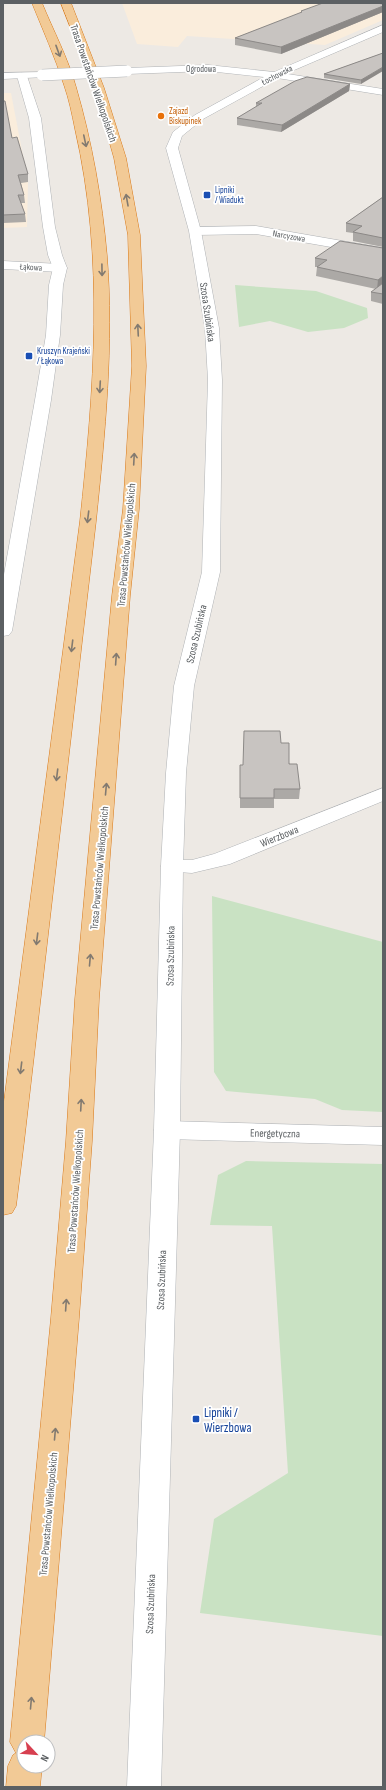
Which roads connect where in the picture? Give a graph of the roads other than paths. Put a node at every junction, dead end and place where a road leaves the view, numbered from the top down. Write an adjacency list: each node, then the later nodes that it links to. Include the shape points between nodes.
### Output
1 (37, 3): 18 (highway, Trasa Powstańców Wielkopolskich, one-way to 18, via 51,32 77,103 90,165 102,256 102,348 98,436)
2 (66, 3): 19 (highway, Trasa Powstańców Wielkopolskich, one-way to 2, via 65,1318 87,999 121,596 131,509 139,366 134,235 120,158 99,88)
3 (383, 28): 4 (street, Łochowska)
4 (275, 75): 6 (street, Ogrodowa, bridge, via 208,68); 7 (street, Ogrodowa); 8 (street, Łochowska, via 199,117)
5 (3, 76): 6 (street)
6 (22, 76): 12 (street, via 34,118 49,227)
7 (383, 92)
8 (177, 134): 9 (street, Szosa Szubińska, via 173,154)
9 (195, 232): 10 (street, Narcyzowa, via 256,230); 15 (street, Szosa Szubińska, via 212,328 215,380 211,572 184,686 176,773)
10 (383, 252)
11 (3, 265): 12 (street, Łąkowa)
12 (60, 268): 13 (street, via 43,400)
13 (3, 631)
14 (383, 794): 15 (street, Wierzbowa, via 222,859 192,867)
15 (172, 866): 16 (street, Szosa Szubińska)
16 (167, 1130): 17 (street, Energetyczna); 22 (street, Szosa Szubińska)
17 (383, 1136)
18 (3, 1206)
19 (28, 1734)
20 (24, 1774): 21 (highway)
21 (23, 1787)
22 (144, 1787)

